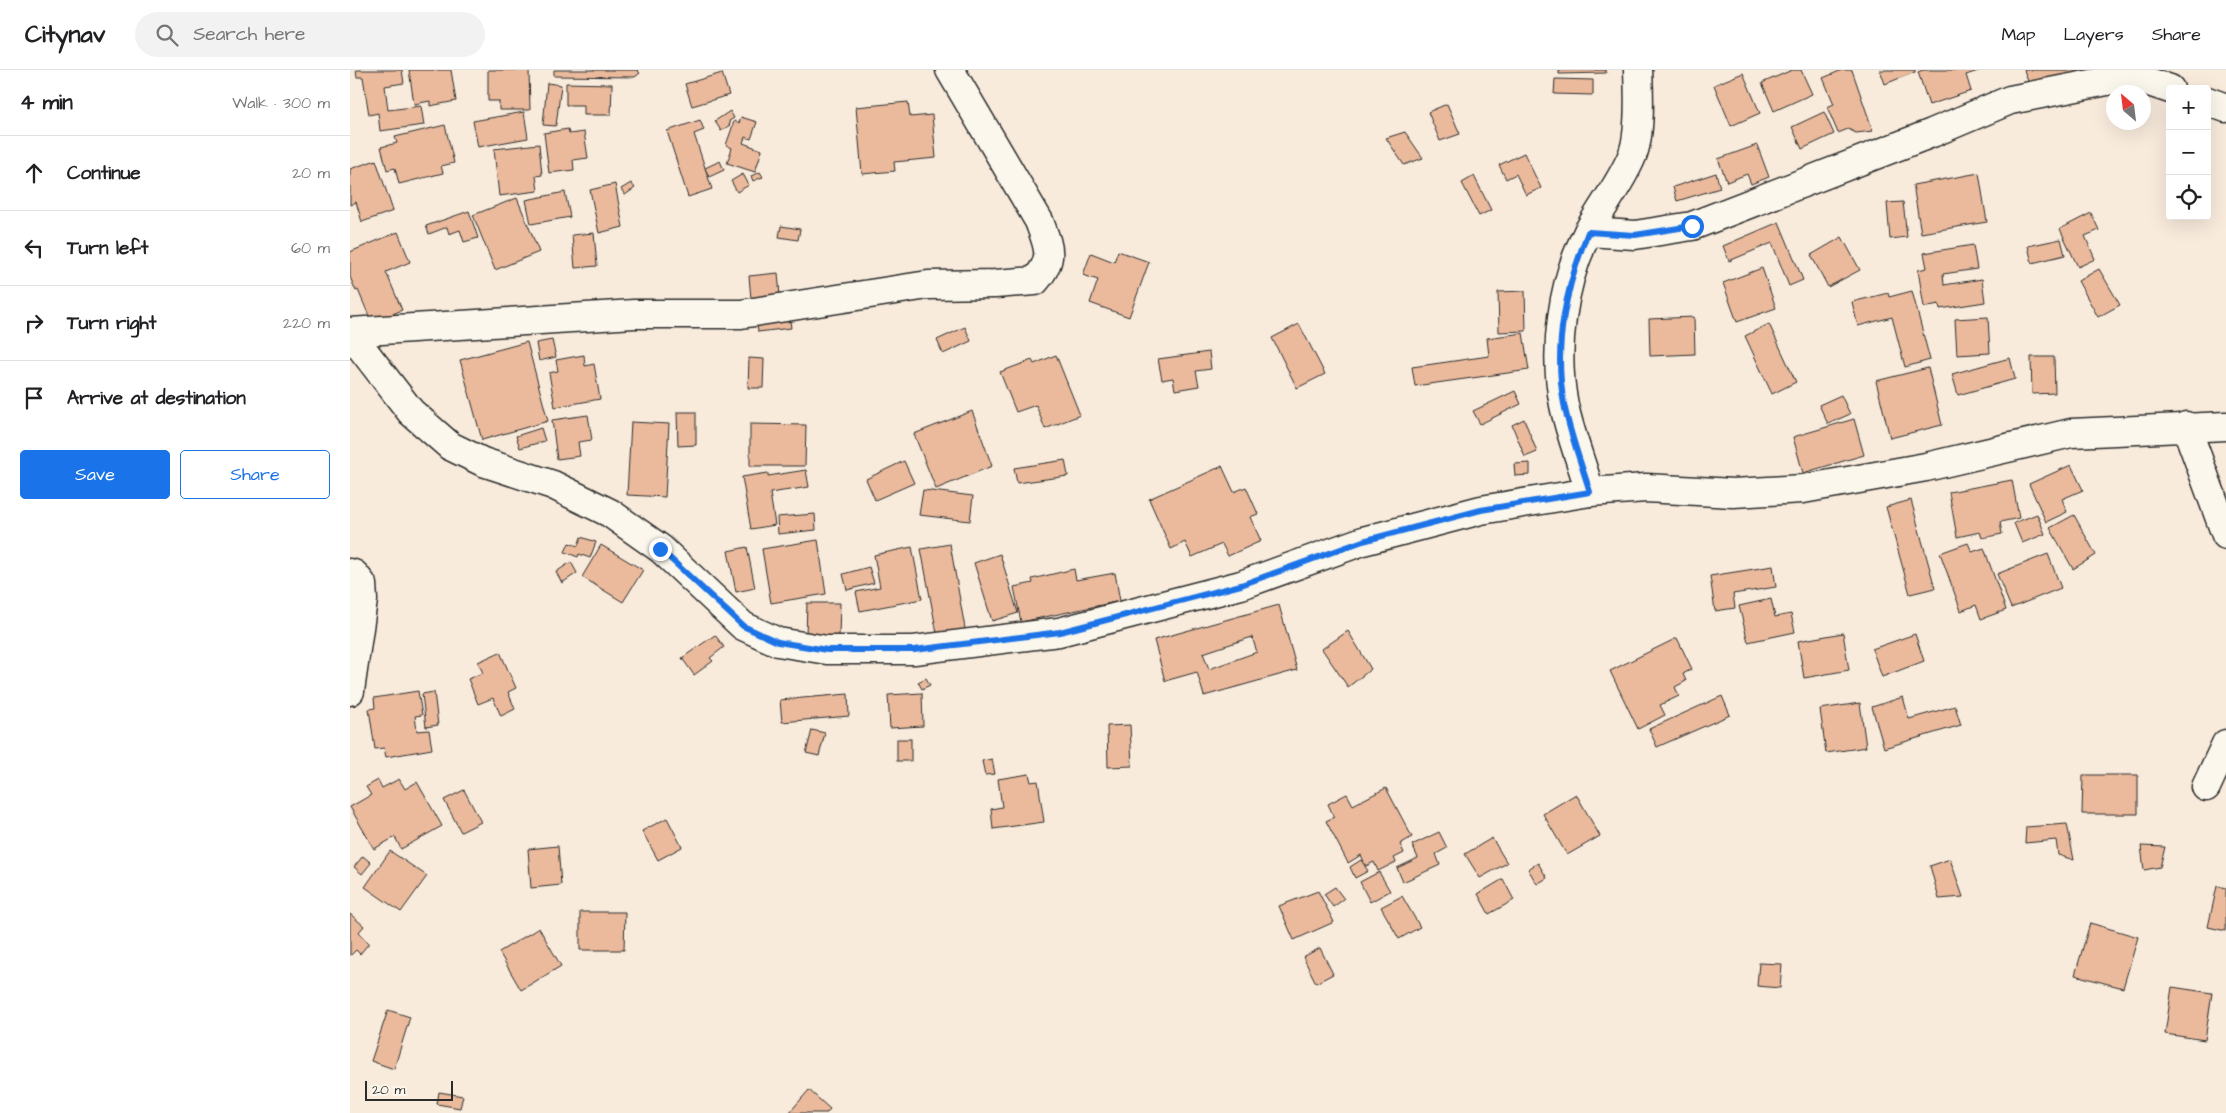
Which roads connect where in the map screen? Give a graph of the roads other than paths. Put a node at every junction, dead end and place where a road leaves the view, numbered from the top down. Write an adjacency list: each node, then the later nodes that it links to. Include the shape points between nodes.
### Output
1 (950, 70): 7 (street, via 1042,230 1048,246 1047,267 1034,281 928,284 741,314 634,314)
2 (1638, 70): 6 (street, via 1638,121 1633,155)
3 (2166, 88): 6 (street, via 2149,82 2112,80 2010,100 1692,226 1635,235)
4 (2211, 102): 5 (street)
5 (2226, 108)
6 (1588, 232): 10 (street, via 1571,280 1559,341 1564,406)
7 (350, 333): 10 (street, via 411,412 450,446 483,462 553,485 610,514 660,549 743,626 778,642 827,650 914,650 1060,632 1241,585 1363,541 1481,510)
8 (2186, 426): 9 (street); 10 (street, via 2071,433 1926,467 1803,489 1733,493 1646,488); 11 (street)
9 (2226, 426)
10 (1590, 492)
11 (2226, 535)
12 (350, 572): 13 (street, via 362,584 363,600)
13 (350, 691)
14 (2226, 744): 15 (street)
15 (2206, 787)

